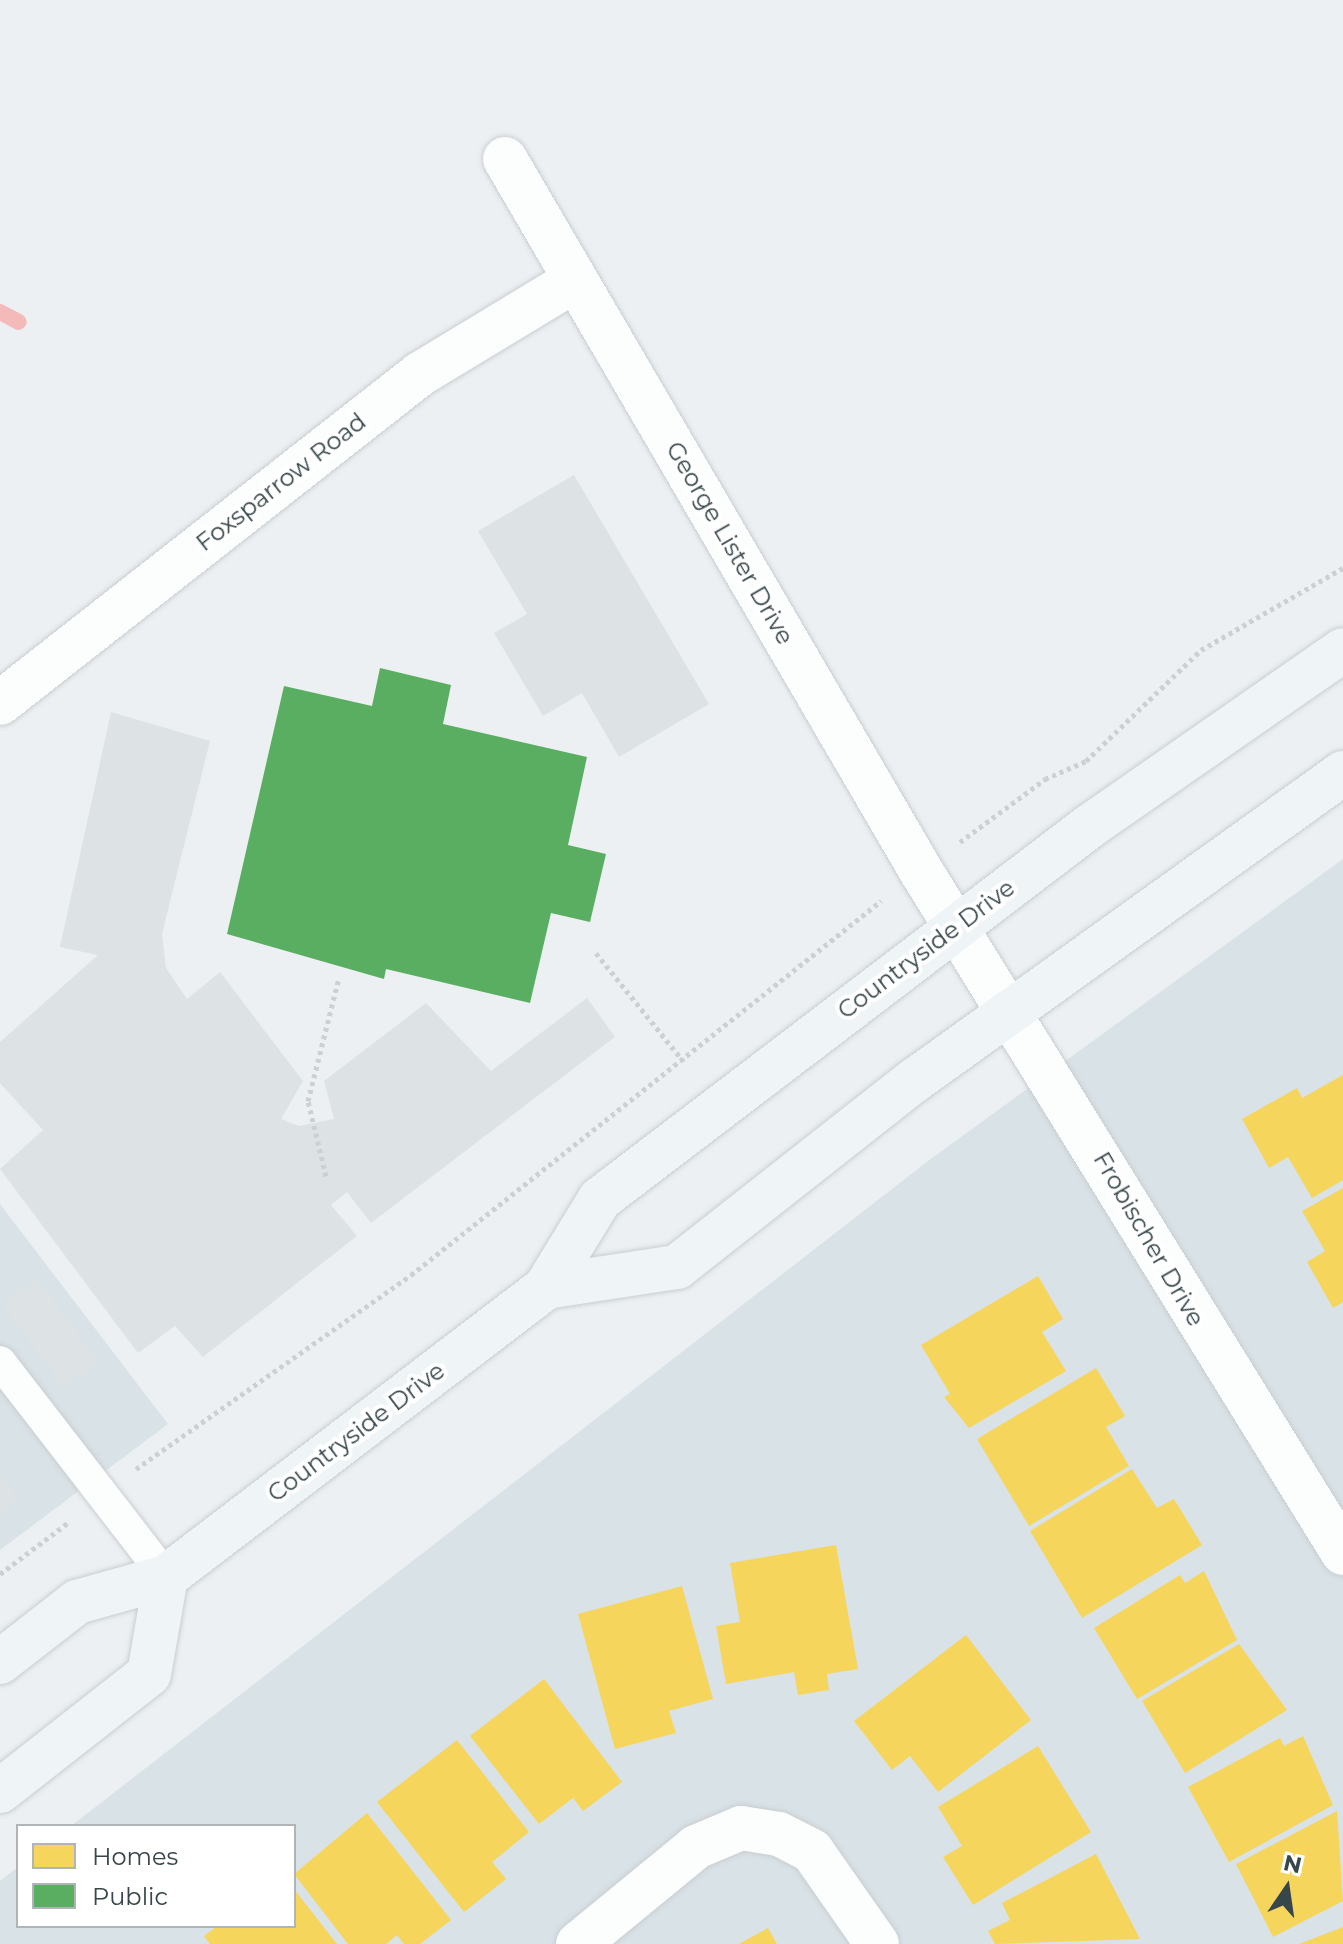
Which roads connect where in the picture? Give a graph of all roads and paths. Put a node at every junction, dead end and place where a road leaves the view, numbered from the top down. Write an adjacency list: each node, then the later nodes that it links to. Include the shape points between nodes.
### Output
1 (505, 159): 2 (street, George Lister Drive)
2 (575, 280): 5 (street, Foxsparrow Road, via 420,374); 9 (street, George Lister Drive)
3 (1343, 568): 7 (path, via 1201,650 1086,761)
4 (1343, 650): 9 (main road, Countryside Drive)
5 (0, 703)
6 (1343, 773): 12 (main road, Countryside Drive)
7 (1045, 779)
8 (852, 922): 13 (path, via 833,946)
9 (956, 926): 12 (street, Frobischer Drive); 15 (main road, Countryside Drive, via 600,1199)
10 (596, 953): 13 (path)
11 (339, 978): 14 (path, via 308,1101)
12 (1011, 1011): 15 (main road, Countryside Drive, via 677,1267); 19 (street, Frobischer Drive)
13 (683, 1061): 17 (path, via 411,1275)
14 (326, 1176)
15 (546, 1287): 21 (main road, Countryside Drive)
16 (6, 1381): 21 (lane)
17 (140, 1466)
18 (59, 1531): 20 (path)
19 (1343, 1553)
20 (0, 1574)
21 (166, 1577): 22 (main road, Countryside Drive, via 77,1602); 23 (main road, via 149,1674)
22 (0, 1662)
23 (0, 1791)
24 (578, 1944): 25 (street, via 696,1847 741,1828 779,1834 812,1851)
25 (877, 1944)

